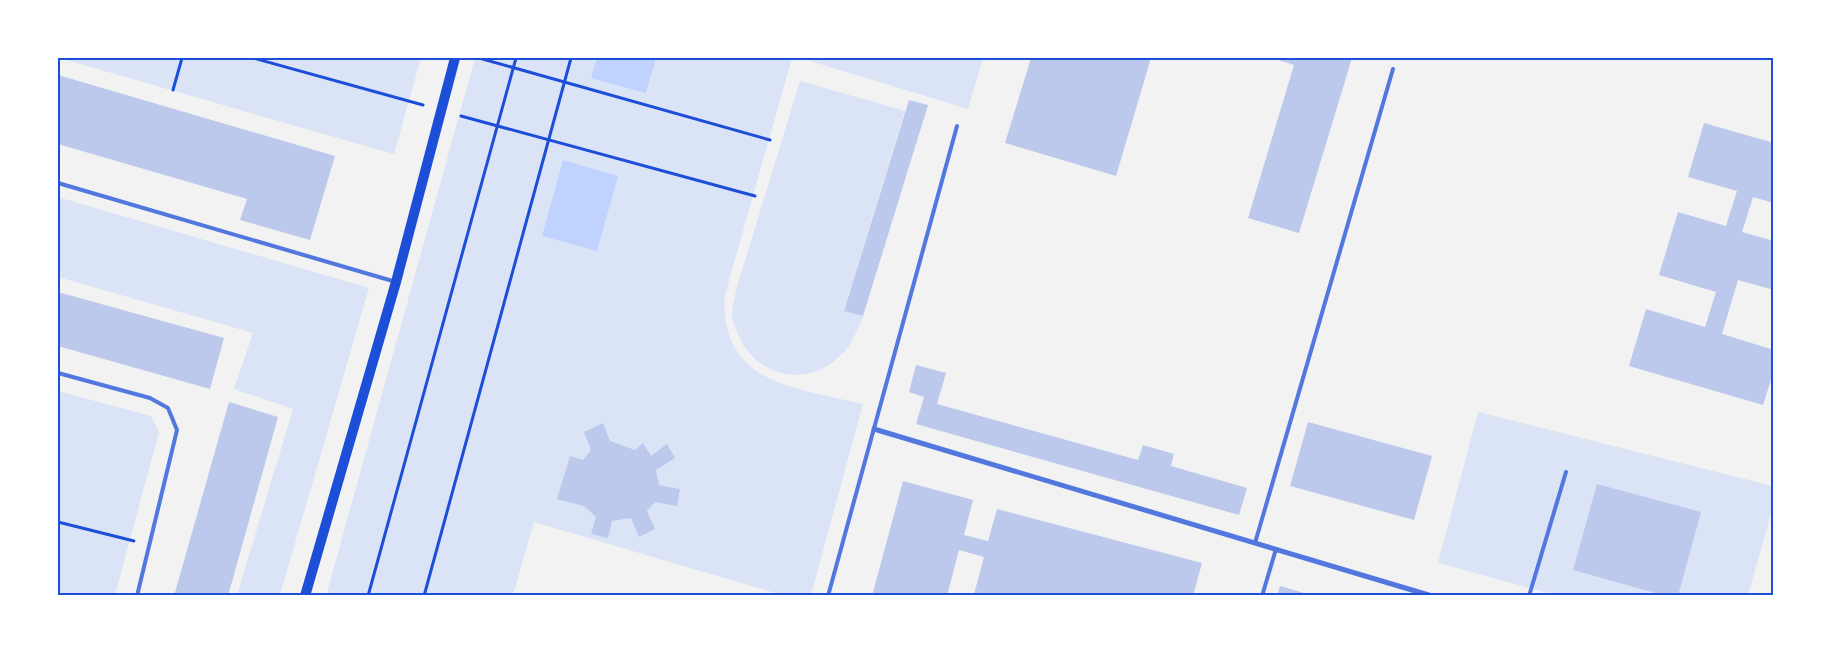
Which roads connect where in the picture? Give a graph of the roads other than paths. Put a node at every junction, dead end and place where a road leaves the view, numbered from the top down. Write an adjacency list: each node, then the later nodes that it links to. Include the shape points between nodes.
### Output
1 (455, 58): 5 (main road)
2 (1393, 69): 9 (lane)
3 (957, 126): 7 (lane)
4 (58, 183): 5 (lane)
5 (396, 282): 12 (main road)
6 (58, 373): 11 (lane, via 150,398 168,408 177,430)
7 (874, 429): 9 (street); 13 (lane)
8 (1566, 472): 16 (lane)
9 (1255, 543): 10 (street)
10 (1276, 549): 14 (lane); 15 (street)
11 (137, 596)
12 (305, 596)
13 (828, 596)
14 (1262, 596)
15 (1432, 596)
16 (1529, 596)

